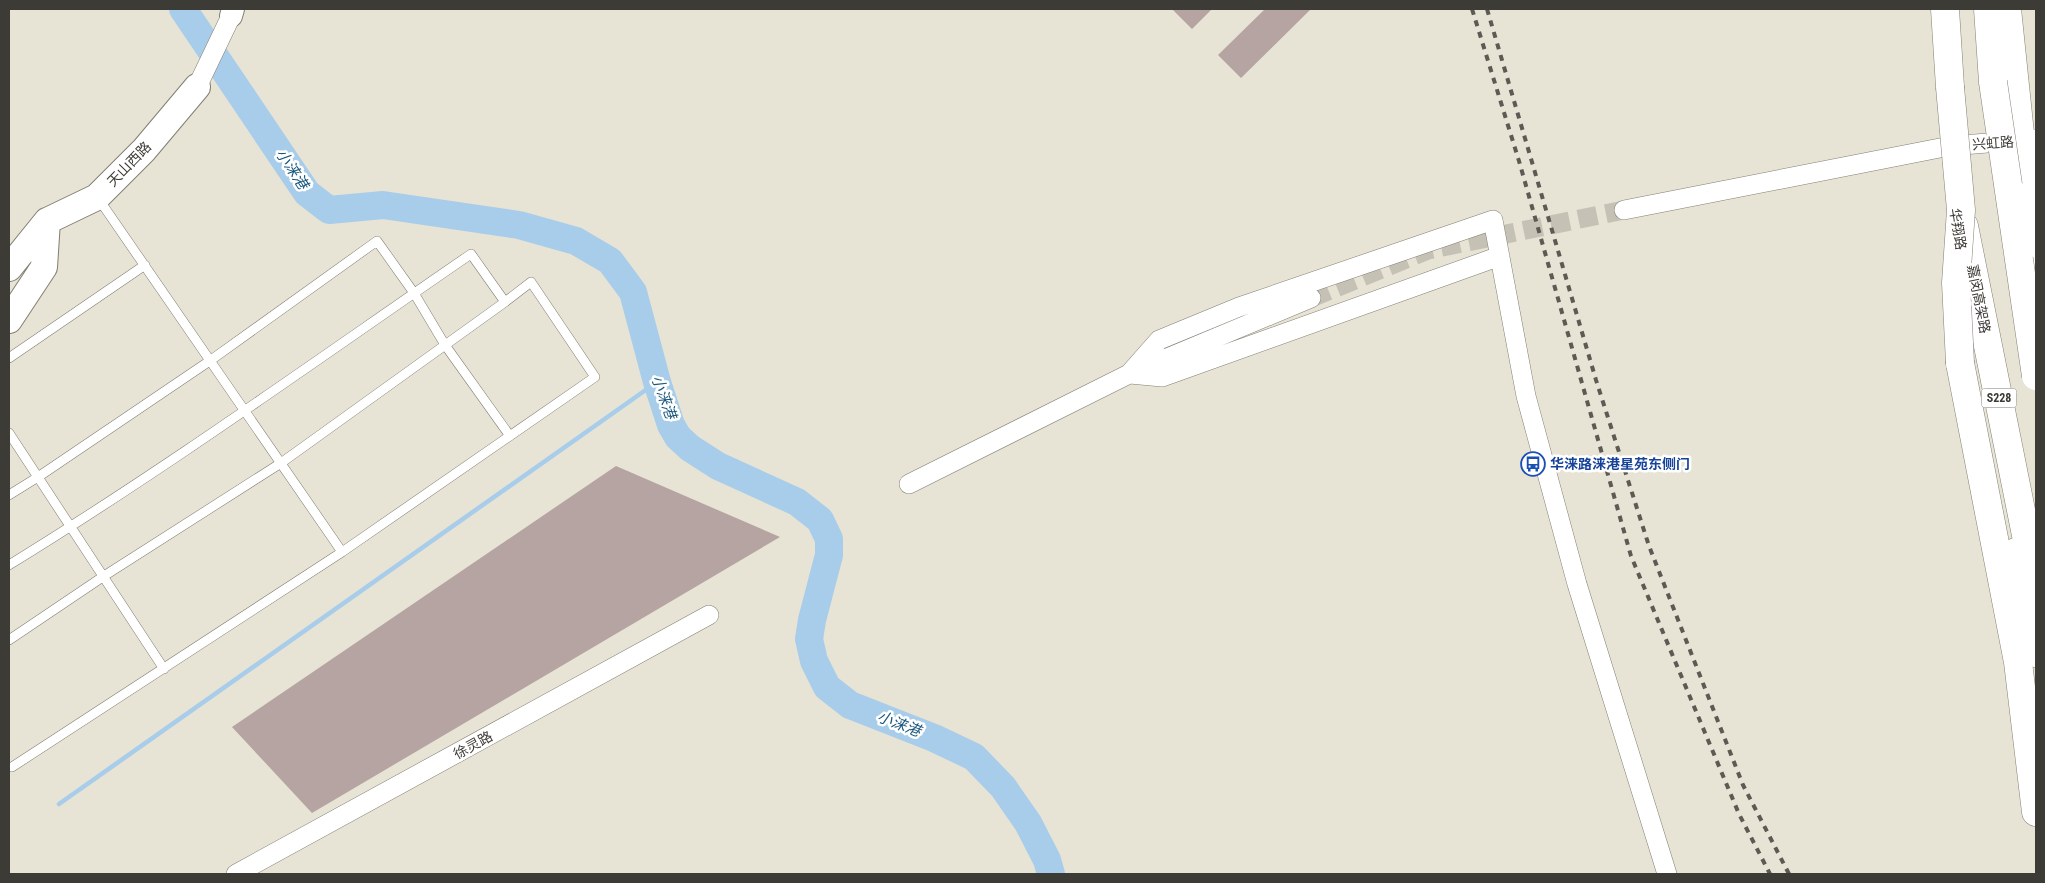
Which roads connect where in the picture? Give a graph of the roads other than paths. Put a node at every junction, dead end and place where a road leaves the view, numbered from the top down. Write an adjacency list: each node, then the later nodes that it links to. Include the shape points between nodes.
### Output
1 (1937, 9): 9 (main road, 华翔路)
2 (1945, 9): 12 (main road, 嘉闵高架路 / S228, bridge)
3 (1988, 9): 6 (main road)
4 (2007, 9): 8 (main road)
5 (232, 12): 7 (street)
6 (1993, 82): 14 (main road, bridge); 27 (main road, bridge)
7 (197, 87): 10 (main road, 天山西路, via 144,150)
8 (2029, 140): 9 (street, 兴虹路); 18 (main road)
9 (1950, 146): 11 (street, 兴虹路); 42 (main road, 华翔路, via 1954,204 1978,359)
10 (97, 198): 13 (main road, 天山西路); 16 (lane)
11 (1624, 210)
12 (1961, 210): 39 (main road, 嘉闵高架路 / S228, bridge); 45 (main road, bridge, via 1956,283 1960,363 2018,662)
13 (47, 221): 17 (main road, 天山西路); 22 (main road, via 44,266)
14 (2036, 243)
15 (1500, 256): 26 (street, via 1162,377); 26 (street, via 1493,220 1239,307 1185,329 1159,340); 47 (street, via 1526,396 1577,584)
16 (145, 265): 24 (lane); 25 (lane)
17 (9, 268)
18 (2036, 287)
19 (414, 293): 21 (lane, via 471,254); 23 (lane); 25 (lane, via 376,241); 28 (lane)
20 (1311, 298): 26 (street)
21 (505, 302): 23 (lane); 30 (lane, via 531,282 595,377)
22 (9, 320)
23 (444, 345): 30 (lane); 31 (lane)
24 (9, 358)
25 (211, 360): 28 (lane); 32 (lane)
26 (1129, 374): 33 (street)
27 (2036, 376)
28 (245, 410): 31 (lane); 35 (lane)
29 (9, 433): 32 (lane)
30 (510, 436): 36 (lane)
31 (281, 463): 36 (lane); 38 (lane)
32 (38, 478): 34 (lane); 35 (lane)
33 (909, 484)
34 (9, 495)
35 (71, 527): 37 (lane); 38 (lane)
36 (342, 552): 43 (lane)
37 (9, 565)
38 (104, 576): 41 (lane); 43 (lane)
39 (2036, 586)
40 (710, 615): 46 (street, 徐灵路)
41 (9, 640)
42 (2036, 653)
43 (164, 669): 44 (lane)
44 (12, 767)
45 (2036, 812)
46 (236, 874)
47 (1667, 874)

